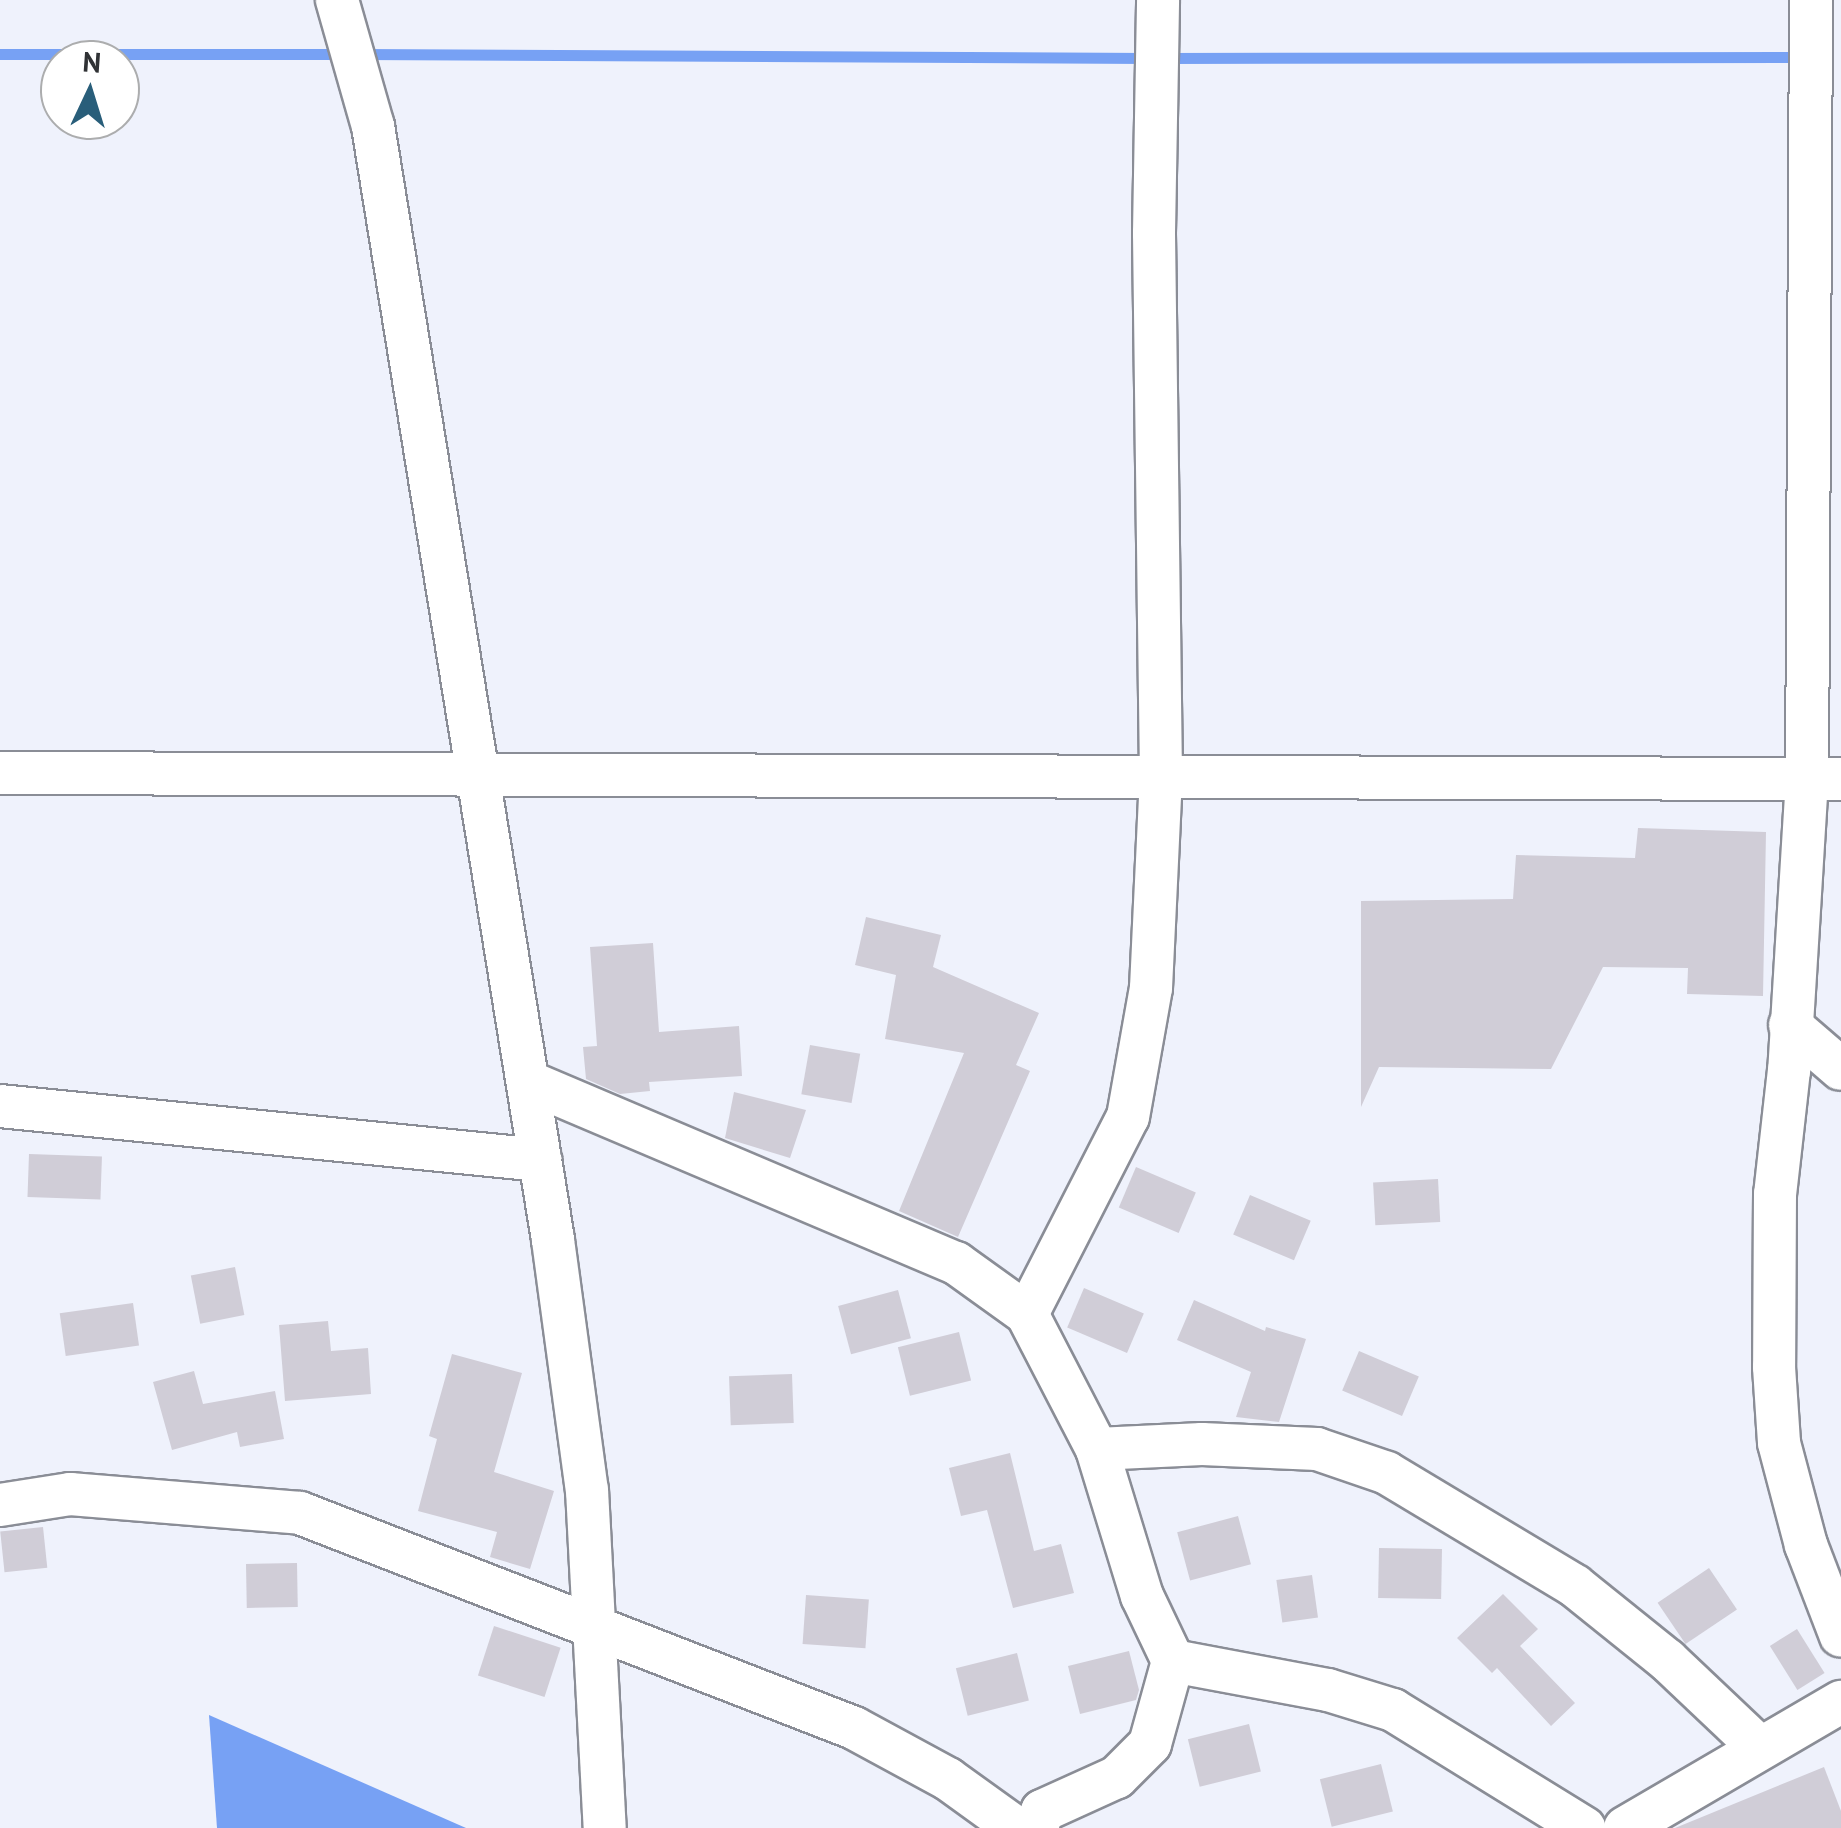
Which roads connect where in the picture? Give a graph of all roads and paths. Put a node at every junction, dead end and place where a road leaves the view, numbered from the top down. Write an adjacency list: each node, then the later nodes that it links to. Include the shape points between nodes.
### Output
1 (341, 15): 5 (street, via 373,126)
2 (1158, 38): 6 (street)
3 (1812, 39): 7 (street)
4 (0, 774): 5 (street)
5 (478, 775): 6 (street); 10 (street)
6 (1161, 776): 7 (street); 13 (street, via 1151,988 1128,1117)
7 (1824, 779): 8 (street)
8 (1790, 1025): 9 (street); 17 (street, via 1775,1194 1780,1443 1806,1545)
9 (1841, 1069)
10 (529, 1082): 12 (street); 13 (street, via 956,1263)
11 (0, 1106): 12 (street)
12 (540, 1160): 16 (street, via 574,1382)
13 (1026, 1314): 14 (street)
14 (1097, 1449): 18 (street, via 1142,1596); 20 (street, via 1318,1449 1387,1473 1575,1586)
15 (0, 1505): 16 (street, via 70,1494 300,1513)
16 (598, 1628): 21 (street); 22 (street, via 854,1728 948,1779)
17 (1841, 1636)
18 (1173, 1661): 23 (street, via 1150,1744 1117,1777 1042,1811); 24 (street, via 1328,1690 1392,1710)
19 (1841, 1702): 20 (street)
20 (1759, 1747): 25 (street)
21 (605, 1828)
22 (1016, 1828)
23 (1037, 1828)
24 (1584, 1828)
25 (1625, 1828)

